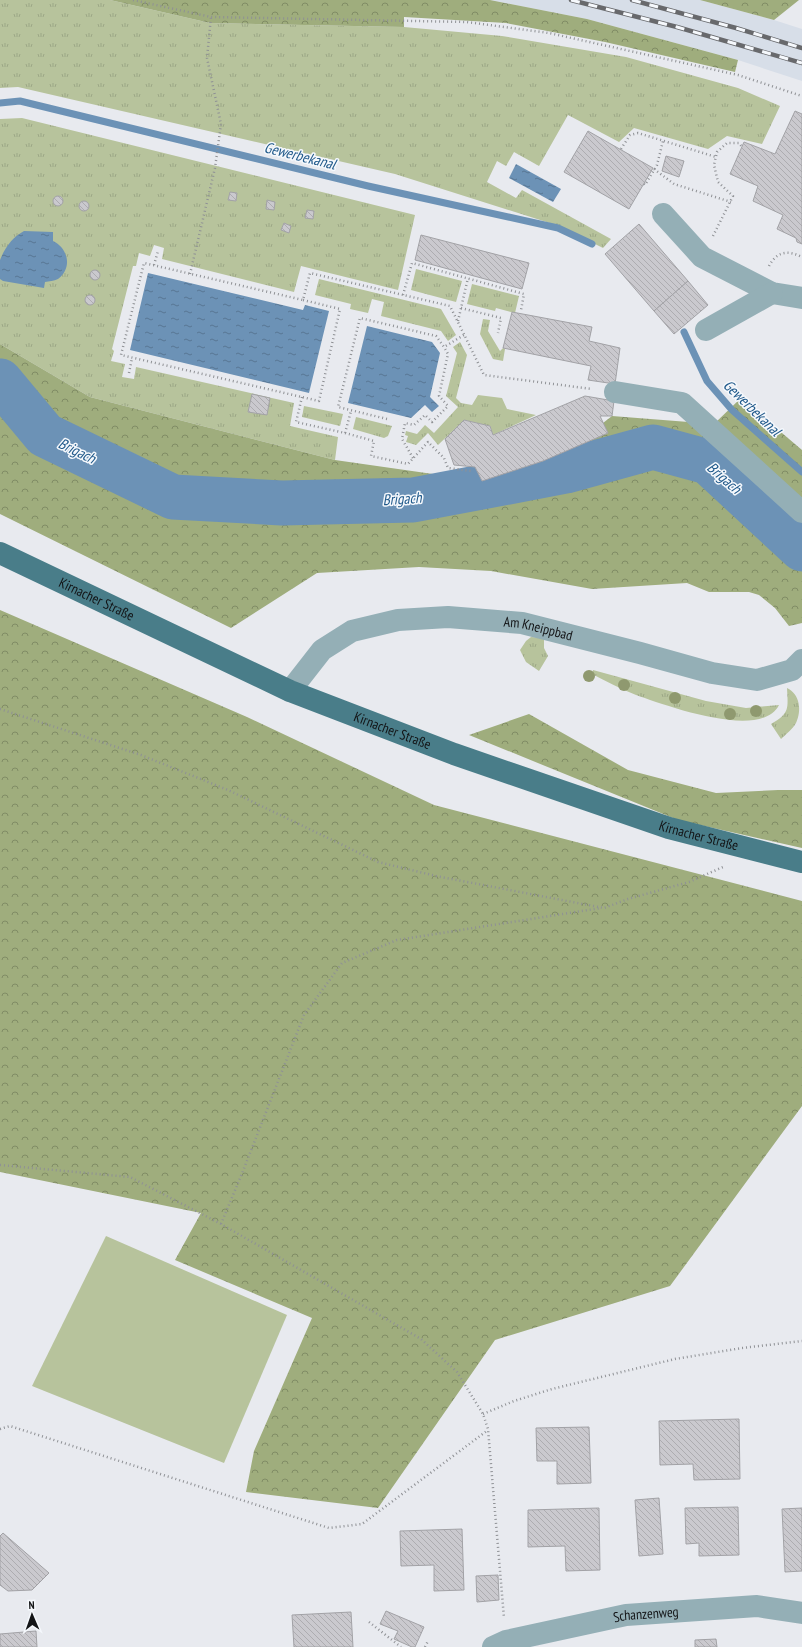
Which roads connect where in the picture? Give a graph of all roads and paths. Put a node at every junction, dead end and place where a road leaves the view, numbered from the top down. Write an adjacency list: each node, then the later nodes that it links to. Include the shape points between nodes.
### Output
1 (133, 0): 2 (path)
2 (211, 17): 3 (path, via 467,22 527,30 738,75); 16 (path, via 207,58 221,124 215,168)
3 (802, 96)
4 (663, 141): 6 (path, via 638,133 630,135); 7 (path); 8 (path)
5 (742, 147): 7 (path, via 739,143 727,143 717,152)
6 (621, 149)
7 (716, 157): 10 (path, via 714,165 718,182 734,196)
8 (654, 169): 9 (path); 10 (path, via 674,184)
9 (644, 184)
10 (731, 202): 13 (path)
11 (663, 214): 13 (street)
12 (158, 251): 15 (path)
13 (702, 257): 18 (street)
14 (802, 257): 18 (path, via 786,252 773,258 768,268)
15 (154, 265): 16 (path); 29 (path, via 144,263 121,355)
16 (190, 274): 21 (path)
17 (468, 278): 19 (path, via 412,263); 22 (path); 23 (path, via 524,294)
18 (766, 290): 20 (street); 25 (street)
19 (403, 295): 21 (path, via 310,273); 24 (path, via 450,306)
20 (802, 298)
21 (303, 300): 32 (path, via 340,309 319,401)
22 (461, 308): 24 (path); 26 (path, via 501,318)
23 (521, 310)
24 (457, 322): 27 (path)
25 (706, 330)
26 (498, 333)
27 (464, 335): 28 (path); 31 (path, via 484,375)
28 (444, 347): 33 (path, via 436,336 360,318 338,407); 36 (path, via 448,354 438,396 448,406 432,422 425,415 414,425 406,423 402,439)
29 (132, 358): 30 (path); 32 (path)
30 (128, 373)
31 (615, 392): 38 (street, via 682,403)
32 (302, 397): 35 (path, via 296,422)
33 (351, 411): 34 (path); 35 (path)
34 (387, 419)
35 (345, 433): 36 (path, via 374,441 371,456 408,464)
36 (413, 458): 37 (path, via 428,442 444,458 448,468)
37 (471, 471)
38 (802, 512)
39 (0, 553): 41 (main road, Kirnacher Straße)
40 (802, 660): 41 (street, Am Kneippbad, via 792,670 757,680 712,673 522,623 448,617 398,620 352,631 322,650)
41 (290, 691): 43 (main road, Kirnacher Straße, via 454,754 669,828)
42 (0, 709): 45 (path, via 141,755 228,790 378,862 436,876)
43 (802, 862)
44 (724, 867): 45 (path, via 689,882)
45 (604, 908): 47 (path, via 397,940 342,963 304,1015)
46 (0, 1165): 47 (path, via 130,1177)
47 (221, 1224): 49 (path, via 421,1340 457,1372)
48 (802, 1341): 49 (path, via 675,1359 552,1389)
49 (483, 1414): 51 (path)
50 (0, 1429): 51 (path, via 10,1426 329,1528 362,1524)
51 (488, 1430): 55 (path)
52 (802, 1613): 55 (street, Schanzenweg, via 757,1606 626,1615)
53 (369, 1622): 56 (path)
54 (428, 1641): 57 (path)
55 (500, 1644)
56 (401, 1647)
57 (425, 1647)

